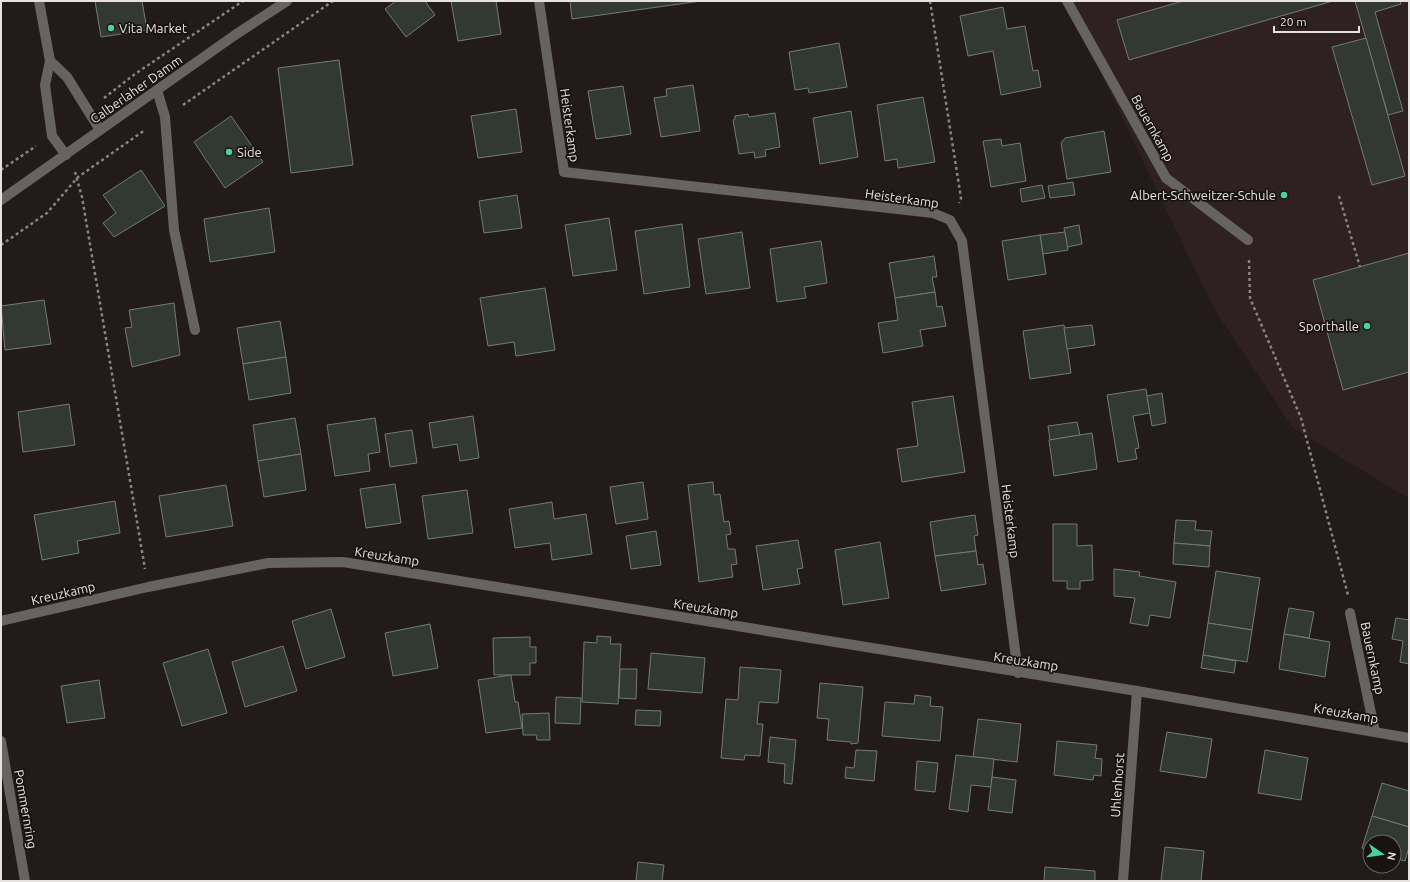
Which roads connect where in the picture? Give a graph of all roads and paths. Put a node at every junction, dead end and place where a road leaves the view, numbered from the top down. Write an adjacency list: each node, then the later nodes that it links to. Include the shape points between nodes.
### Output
1 (40, 1): 7 (street)
2 (243, 1): 9 (path, via 135,74)
3 (287, 1): 8 (street, Calberlaher Damm)
4 (539, 1): 16 (street, Heisterkamp, via 564,172 934,213)
5 (930, 1): 16 (path, via 962,198)
6 (1067, 1): 17 (street, Bauernkamp, via 1166,178)
7 (50, 61): 9 (street, via 67,77); 11 (street, via 45,85)
8 (156, 90): 10 (street, Calberlaher Damm); 19 (street, via 165,117 174,230)
9 (87, 110): 10 (street)
10 (100, 130): 12 (street, Calberlaher Damm)
11 (52, 136): 12 (street); 13 (path)
12 (66, 155): 15 (street, Calberlaher Damm); 20 (path, via 78,177 82,197)
13 (1, 170)
14 (1339, 196): 18 (path)
15 (1, 200)
16 (950, 220): 23 (street, Heisterkamp, via 962,241)
17 (1248, 240): 21 (path, via 1250,298 1301,418 1349,600)
18 (1360, 267)
19 (195, 330)
20 (148, 587): 22 (street, Kreuzkamp); 23 (street, Kreuzkamp, via 268,563 343,562)
21 (1350, 613): 25 (street, Bauernkamp)
22 (1, 621)
23 (1018, 672): 24 (street, Kreuzkamp)
24 (1137, 691): 25 (street, Kreuzkamp); 29 (street, Uhlenhorst)
25 (1375, 732): 26 (street, Kreuzkamp)
26 (1409, 738)
27 (1, 741): 28 (street, Pommernring)
28 (25, 881)
29 (1123, 881)

